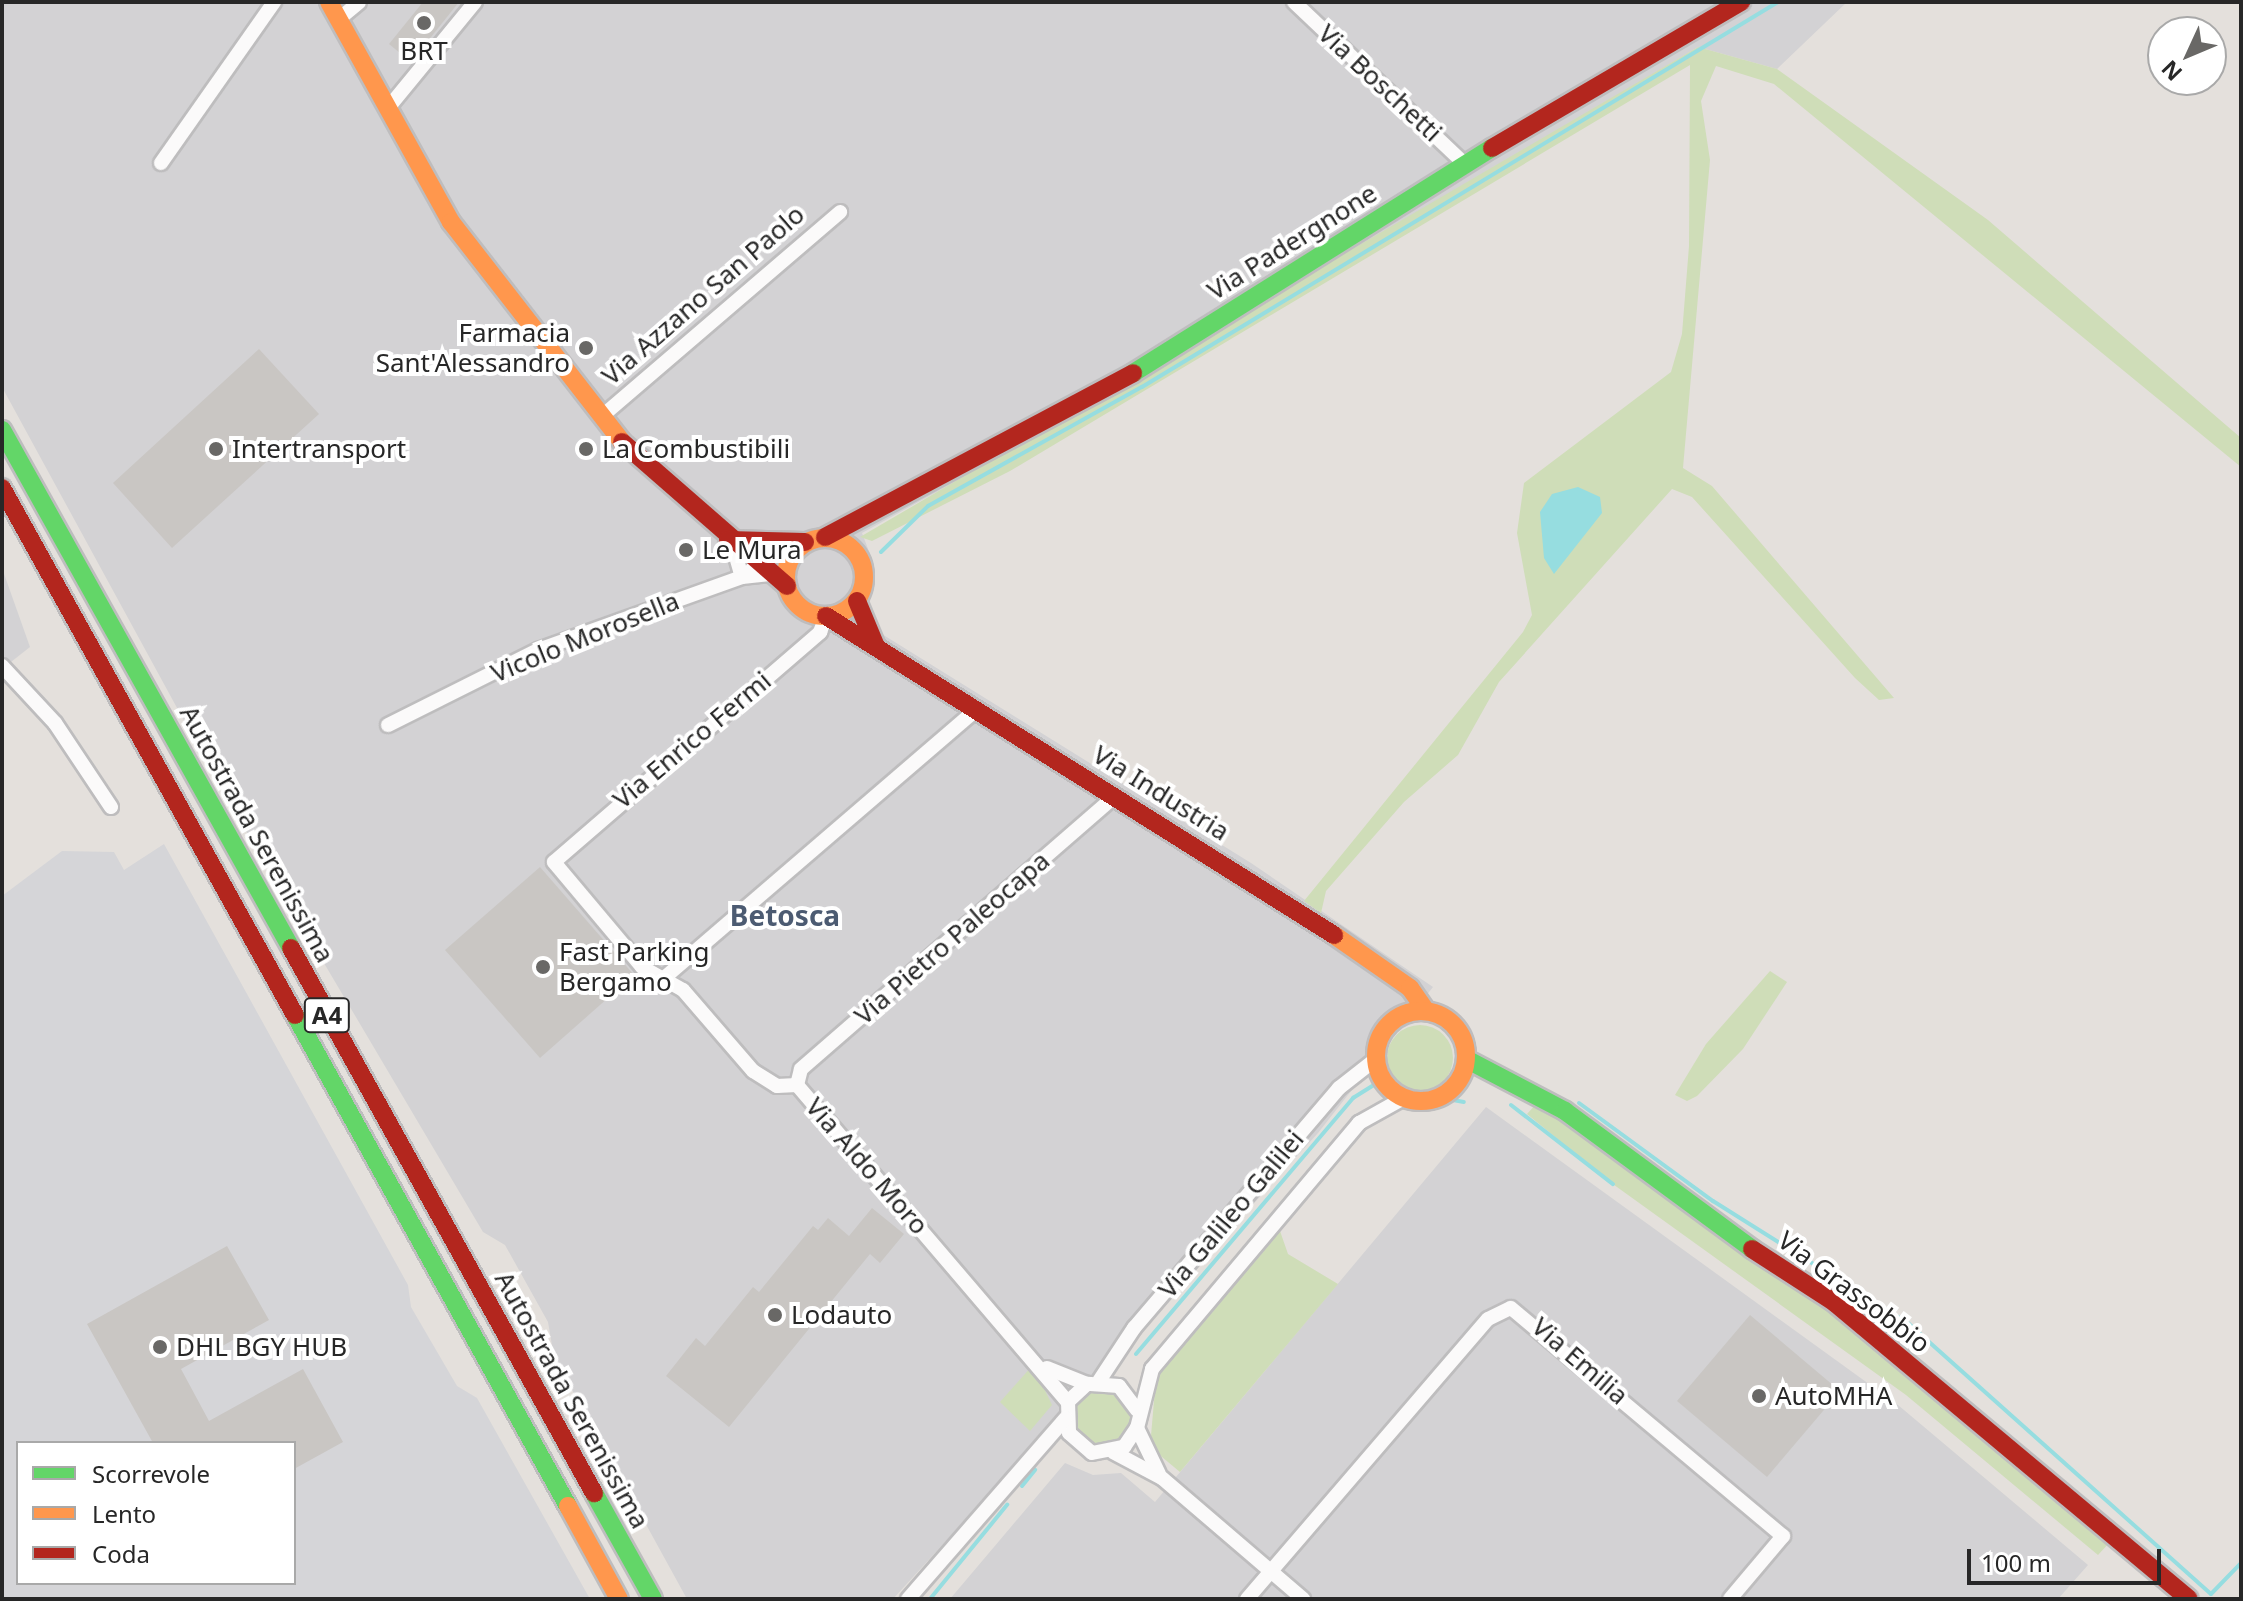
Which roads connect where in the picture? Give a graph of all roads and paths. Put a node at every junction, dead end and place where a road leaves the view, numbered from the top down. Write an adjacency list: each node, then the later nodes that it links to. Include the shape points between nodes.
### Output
1 (274, 2): 9 (street)
2 (329, 2): 7 (main road, Via Azzano San Paolo)
3 (359, 2): 7 (street)
4 (475, 2): 8 (street)
5 (1294, 2): 10 (street, Via Boschetti)
6 (1741, 2): 10 (main road, Via Padergnone)
7 (339, 19): 8 (main road, Via Azzano San Paolo)
8 (388, 108): 12 (main road, Via Azzano San Paolo, via 488,275)
9 (161, 163)
10 (1465, 164): 15 (main road, Via Padergnone, via 1076,409)
11 (840, 212): 12 (street, Via Azzano San Paolo)
12 (601, 417): 17 (main road, Via Azzano San Paolo)
13 (2, 430): 54 (main road, Autostrada Serenissima / A4)
14 (2, 488): 53 (main road, Autostrada Serenissima / A4)
15 (867, 520): 16 (main road, Via Padergnone); 19 (main road, via 857,541)
16 (816, 539): 18 (main road); 19 (main road, via 850,545); 22 (main road, via 789,560)
17 (729, 543): 18 (main road); 20 (main road, Via Azzano San Paolo); 21 (street)
18 (778, 546): 20 (street, Vicolo Morosella)
19 (861, 559): 23 (main road, via 865,576)
20 (764, 570): 21 (street, Vicolo Morosella); 22 (main road, Via Azzano San Paolo)
21 (742, 577): 28 (street, Vicolo Morosella, via 538,650)
22 (787, 586): 24 (main road, via 801,608)
23 (857, 601): 24 (main road); 25 (main road, via 864,629)
24 (826, 616): 25 (main road, Via Industria); 31 (street, Via Enrico Fermi, via 820,632)
25 (879, 650): 27 (main road, Via Industria)
26 (2, 666): 30 (street, via 55,723)
27 (976, 710): 29 (main road, Via Industria); 32 (street)
28 (388, 725)
29 (1115, 796): 33 (main road, Via Industria); 39 (street, Via Pietro Paleocapa, via 801,1069)
30 (111, 807)
31 (554, 862): 32 (street, Via Aldo Moro, via 642,967)
32 (663, 979): 39 (street, Via Aldo Moro, via 683,990 753,1071 777,1086)
33 (1410, 988): 34 (main road, Via Industria); 35 (main road)
34 (1426, 1011): 35 (main road); 37 (main road, via 1454,1025)
35 (1394, 1020): 36 (main road)
36 (1376, 1059): 41 (main road, via 1385,1082); 43 (street, Via Galileo Galilei, via 1339,1088)
37 (1466, 1059): 38 (main road, Via Grassobbio); 40 (main road)
38 (1501, 1081): 40 (main road); 59 (main road, Via Grassobbio, via 1565,1111 1698,1214 1835,1303)
39 (797, 1085): 42 (street, Via Aldo Moro)
40 (1450, 1091): 41 (main road, via 1428,1100)
41 (1404, 1098): 45 (street, via 1359,1123 1152,1369)
42 (1034, 1357): 43 (street, Via Aldo Moro, via 1057,1376); 44 (street, Via Aldo Moro)
43 (1093, 1382): 44 (street); 45 (street, via 1119,1386)
44 (1068, 1402): 46 (street)
45 (1137, 1410): 47 (street)
46 (1066, 1418): 48 (street); 49 (street)
47 (1137, 1428): 50 (street); 51 (street)
48 (1047, 1442): 49 (street); 55 (street, via 1021,1462)
49 (1082, 1448): 50 (street)
50 (1113, 1452): 51 (street)
51 (1162, 1478): 52 (street)
52 (1270, 1571): 56 (street); 57 (street); 58 (street, Via Emilia, via 1488,1319 1511,1308 1783,1536)
53 (619, 1599)
54 (653, 1599)
55 (908, 1599)
56 (1247, 1599)
57 (1303, 1599)
58 (1730, 1599)
59 (2189, 1599)

